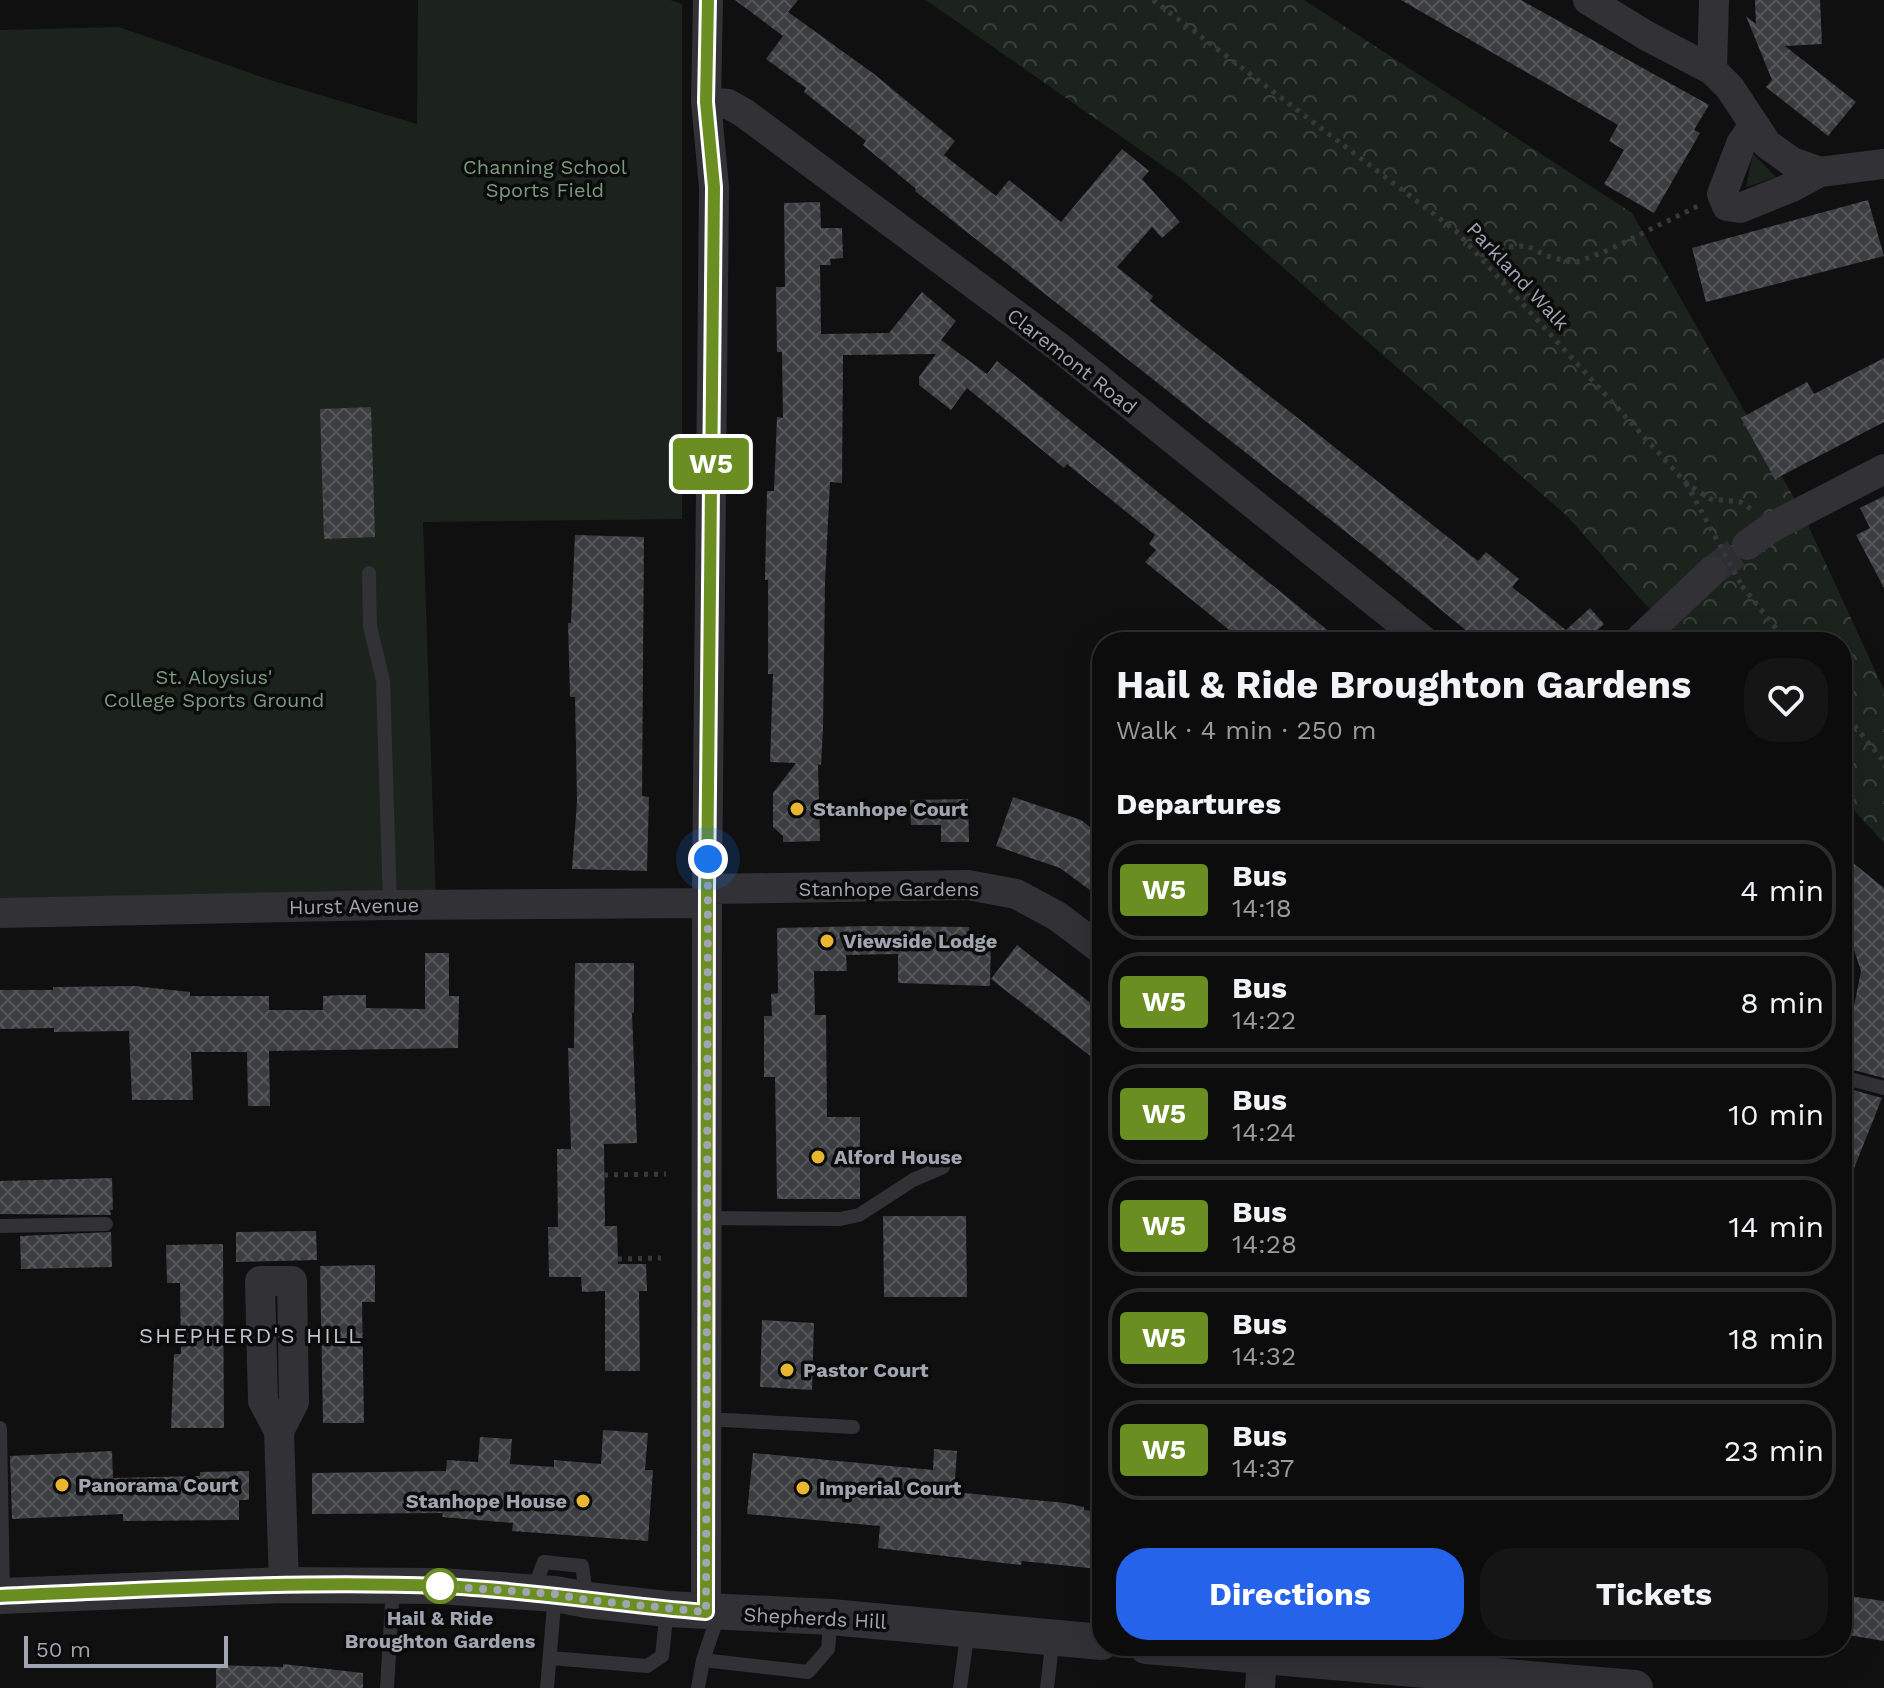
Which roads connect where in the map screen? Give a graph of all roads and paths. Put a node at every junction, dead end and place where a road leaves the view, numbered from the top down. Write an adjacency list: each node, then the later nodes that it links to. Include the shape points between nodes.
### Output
1 (708, 0): 6 (street)
2 (1153, 0): 11 (path, Parkland Walk)
3 (1588, 0): 5 (street)
4 (1714, 0): 5 (street)
5 (1712, 70): 7 (street)
6 (706, 102): 18 (street, Claremont Road, via 728,104 744,113 1060,348); 23 (street, via 714,187)
7 (1754, 125): 9 (street, via 1779,153); 10 (street)
8 (1884, 164): 9 (street)
9 (1820, 172): 10 (street, via 1740,208 1727,206)
10 (1722, 194): 11 (path, via 1574,263 1527,246 1482,255)
11 (1456, 231): 13 (path, Parkland Walk)
12 (1884, 469): 14 (street)
13 (1686, 483): 14 (path, via 1710,499 1741,502); 20 (path, Parkland Walk, bridge, via 1742,586)
14 (1772, 527): 15 (street)
15 (1747, 545)
16 (1712, 571): 19 (street)
17 (369, 573): 24 (lane, via 370,626 383,681)
18 (1413, 632)
19 (1648, 632)
20 (1779, 632)
21 (1852, 722): 22 (path)
22 (1884, 762)
23 (707, 896): 24 (street, Hurst Avenue); 26 (street, Stanhope Gardens, via 968,885 1016,894); 32 (street)
24 (390, 905): 25 (street, Hurst Avenue)
25 (0, 913)
26 (1092, 942)
27 (1852, 1080): 28 (lane)
28 (1884, 1088)
29 (943, 1167): 32 (lane, via 859,1215)
30 (666, 1174): 31 (path)
31 (604, 1175)
32 (707, 1218): 37 (street)
33 (106, 1224): 34 (lane)
34 (0, 1226)
35 (661, 1258): 36 (path)
36 (618, 1259)
37 (707, 1419): 38 (lane); 46 (street)
38 (853, 1427)
39 (0, 1428): 44 (lane)
40 (279, 1431): 41 (street)
41 (284, 1585): 42 (street, Shepherds Hill); 44 (street, Shepherds Hill)
42 (393, 1586): 43 (street, Shepherds Hill); 57 (lane)
43 (558, 1595): 45 (street, Shepherds Hill); 54 (lane)
44 (2, 1596)
45 (667, 1609): 46 (street, Shepherds Hill); 54 (lane, via 662,1656 647,1666)
46 (713, 1612): 47 (street, Shepherds Hill); 55 (lane)
47 (831, 1617): 48 (street, Shepherds Hill); 55 (lane, via 828,1649 808,1672)
48 (968, 1629): 49 (street, Shepherds Hill); 60 (lane)
49 (1053, 1637): 50 (street, Shepherds Hill); 61 (lane)
50 (1092, 1641)
51 (1190, 1656): 56 (street)
52 (1295, 1656): 56 (street)
53 (1330, 1656): 62 (street)
54 (550, 1658): 58 (lane)
55 (703, 1660): 59 (lane)
56 (1261, 1672)
57 (387, 1688)
58 (547, 1688)
59 (698, 1688)
60 (960, 1688)
61 (1047, 1688)
62 (1635, 1688)

